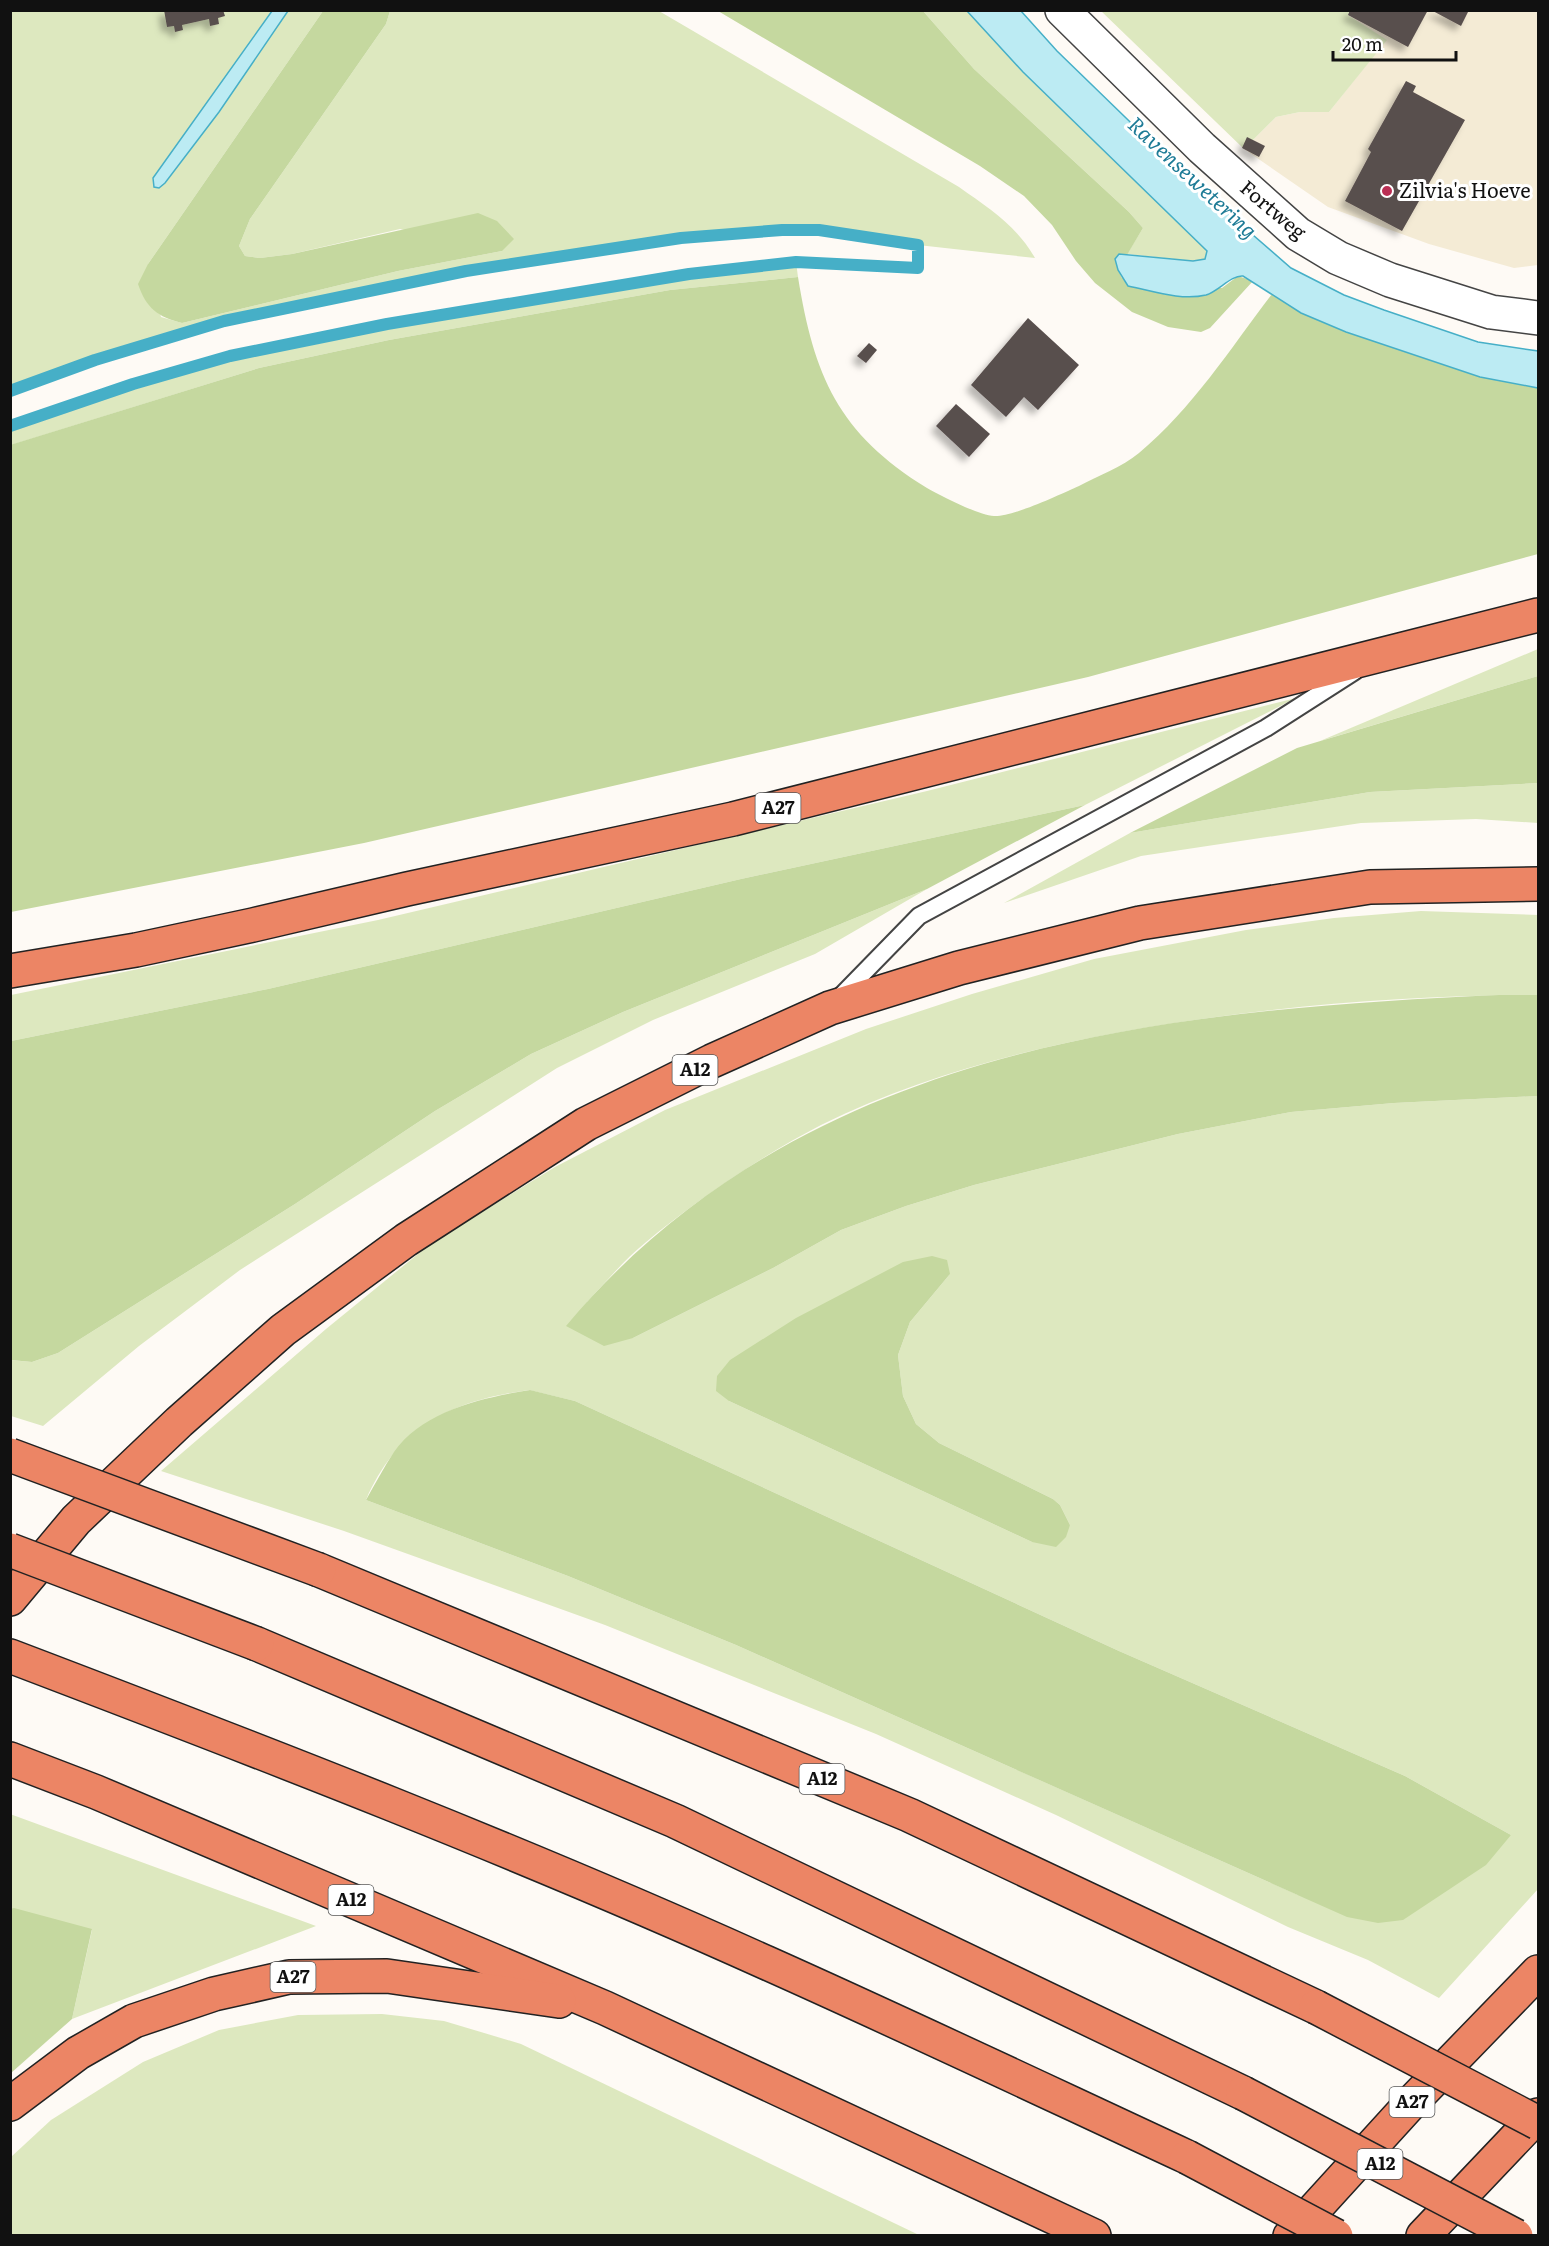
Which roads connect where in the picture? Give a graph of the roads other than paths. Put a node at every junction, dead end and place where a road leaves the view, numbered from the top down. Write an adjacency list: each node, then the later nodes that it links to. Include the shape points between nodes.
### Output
1 (1062, 10): 2 (street, Fortweg, via 1202,148 1299,234 1338,258 1390,280 1491,312)
2 (1539, 318)
3 (1539, 615): 4 (highway, A27)
4 (1383, 653): 6 (highway, A27, via 733,819 253,926); 7 (lane, via 1266,728 919,916)
5 (1539, 884): 7 (highway, A12, via 1370,887 1140,923 959,968)
6 (10, 971)
7 (830, 1008): 10 (highway, A12, via 586,1124 406,1240 284,1330 179,1422 76,1520)
8 (10, 1455): 17 (highway, A12, bridge, via 319,1570 909,1815 1316,2007)
9 (10, 1550): 22 (highway, A12, bridge, via 257,1644 675,1821 1243,2093)
10 (10, 1599)
11 (10, 1656): 20 (highway, bridge, via 490,1845 765,1962 1187,2157)
12 (10, 1760): 14 (highway, A12, via 96,1792)
13 (1539, 1972): 19 (highway, A27)
14 (605, 2008): 15 (highway, A27, via 387,1976 289,1977 214,1994 134,2021 78,2053); 18 (highway, A12)
15 (10, 2104)
16 (1539, 2115): 21 (highway)
17 (1539, 2123)
18 (1094, 2235)
19 (1290, 2235)
20 (1336, 2235)
21 (1423, 2235)
22 (1516, 2235)

